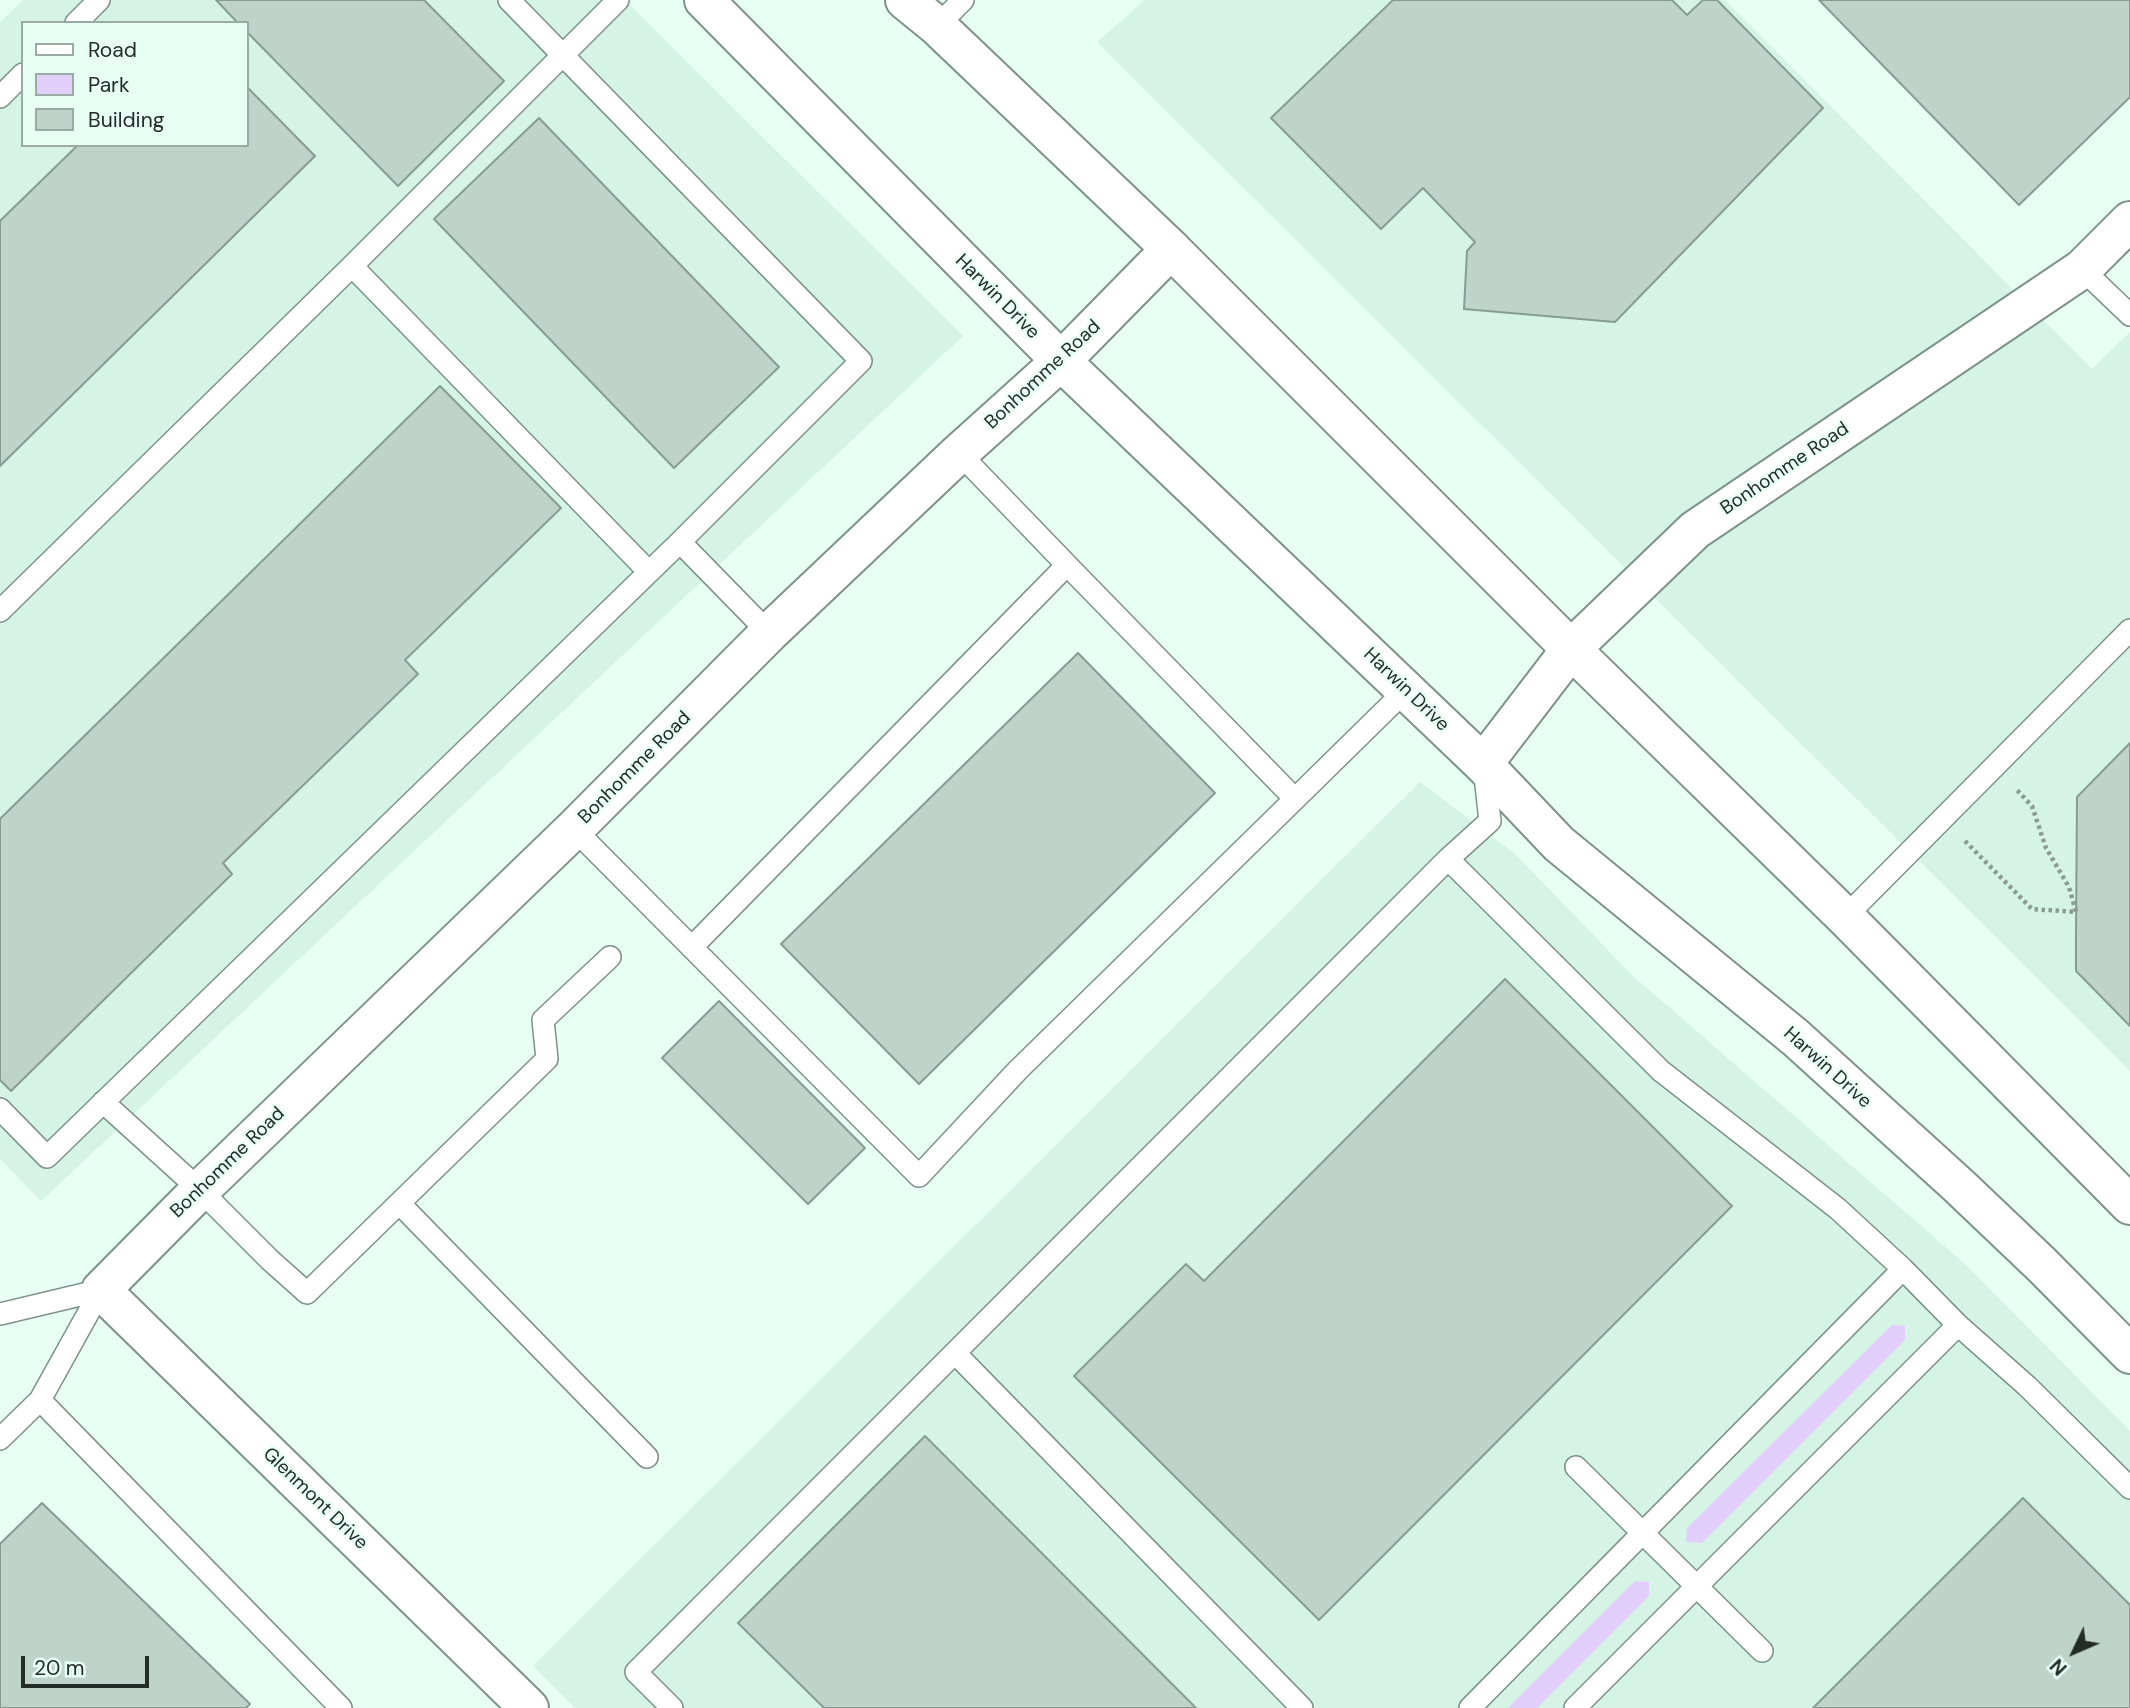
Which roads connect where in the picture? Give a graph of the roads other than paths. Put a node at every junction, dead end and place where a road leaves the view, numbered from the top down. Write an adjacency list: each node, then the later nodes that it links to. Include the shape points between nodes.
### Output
1 (99, 0): 7 (lane)
2 (509, 0): 8 (lane)
3 (618, 0): 8 (lane)
4 (704, 0): 16 (main road, Harwin Drive)
5 (905, 0): 6 (main road)
6 (950, 13): 12 (main road)
7 (78, 21)
8 (562, 55): 13 (lane); 18 (lane, via 861,361)
9 (21, 76): 10 (lane)
10 (0, 97)
11 (2130, 221): 14 (main road, Bonhomme Road)
12 (1171, 248): 16 (main road, Bonhomme Road); 24 (main road)
13 (352, 266): 20 (lane); 21 (lane)
14 (2082, 269): 15 (lane); 24 (main road, Bonhomme Road, via 1695,530)
15 (2130, 315)
16 (1061, 361): 17 (main road, Bonhomme Road); 25 (main road, Harwin Drive)
17 (959, 453): 19 (lane); 23 (main road, Bonhomme Road)
18 (680, 542): 20 (lane); 23 (lane)
19 (1067, 565): 27 (lane); 31 (lane)
20 (648, 571): 33 (lane)
21 (0, 611)
22 (2130, 630): 30 (lane)
23 (769, 633): 28 (main road, Bonhomme Road)
24 (1571, 649): 26 (main road, Bonhomme Road); 30 (main road)
25 (1406, 690): 26 (main road, Harwin Drive); 27 (lane)
26 (1483, 764): 29 (lane, via 1490,821); 43 (main road, Harwin Drive, via 1559,844 1796,1038 1949,1177)
27 (1295, 799): 31 (lane, via 1018,1070 919,1176)
28 (574, 829): 31 (lane); 35 (main road, Bonhomme Road)
29 (1448, 859): 38 (lane, via 1661,1071 1838,1209); 42 (lane)
30 (1845, 917): 37 (main road)
31 (692, 947)
32 (610, 957): 36 (lane, via 543,1020 547,1059)
33 (103, 1102): 34 (lane, via 47,1157); 35 (lane)
34 (0, 1109)
35 (200, 1190): 36 (lane, via 307,1293); 39 (main road, Bonhomme Road)
36 (400, 1204): 46 (lane)
37 (2130, 1205)
38 (1903, 1269): 41 (lane); 49 (lane)
39 (101, 1290): 40 (lane); 44 (lane); 53 (main road, Glenmont Drive)
40 (0, 1314)
41 (1958, 1325): 48 (lane); 50 (lane)
42 (955, 1353): 54 (lane, via 636,1672); 55 (lane)
43 (2130, 1354)
44 (40, 1400): 45 (lane); 52 (lane)
45 (0, 1439)
46 (648, 1457)
47 (1576, 1467): 49 (lane)
48 (2130, 1488)
49 (1642, 1533): 50 (lane); 56 (lane)
50 (1696, 1587): 51 (lane); 57 (lane)
51 (1762, 1651)
52 (341, 1708)
53 (529, 1708)
54 (672, 1708)
55 (1302, 1708)
56 (1469, 1708)
57 (1575, 1708)

